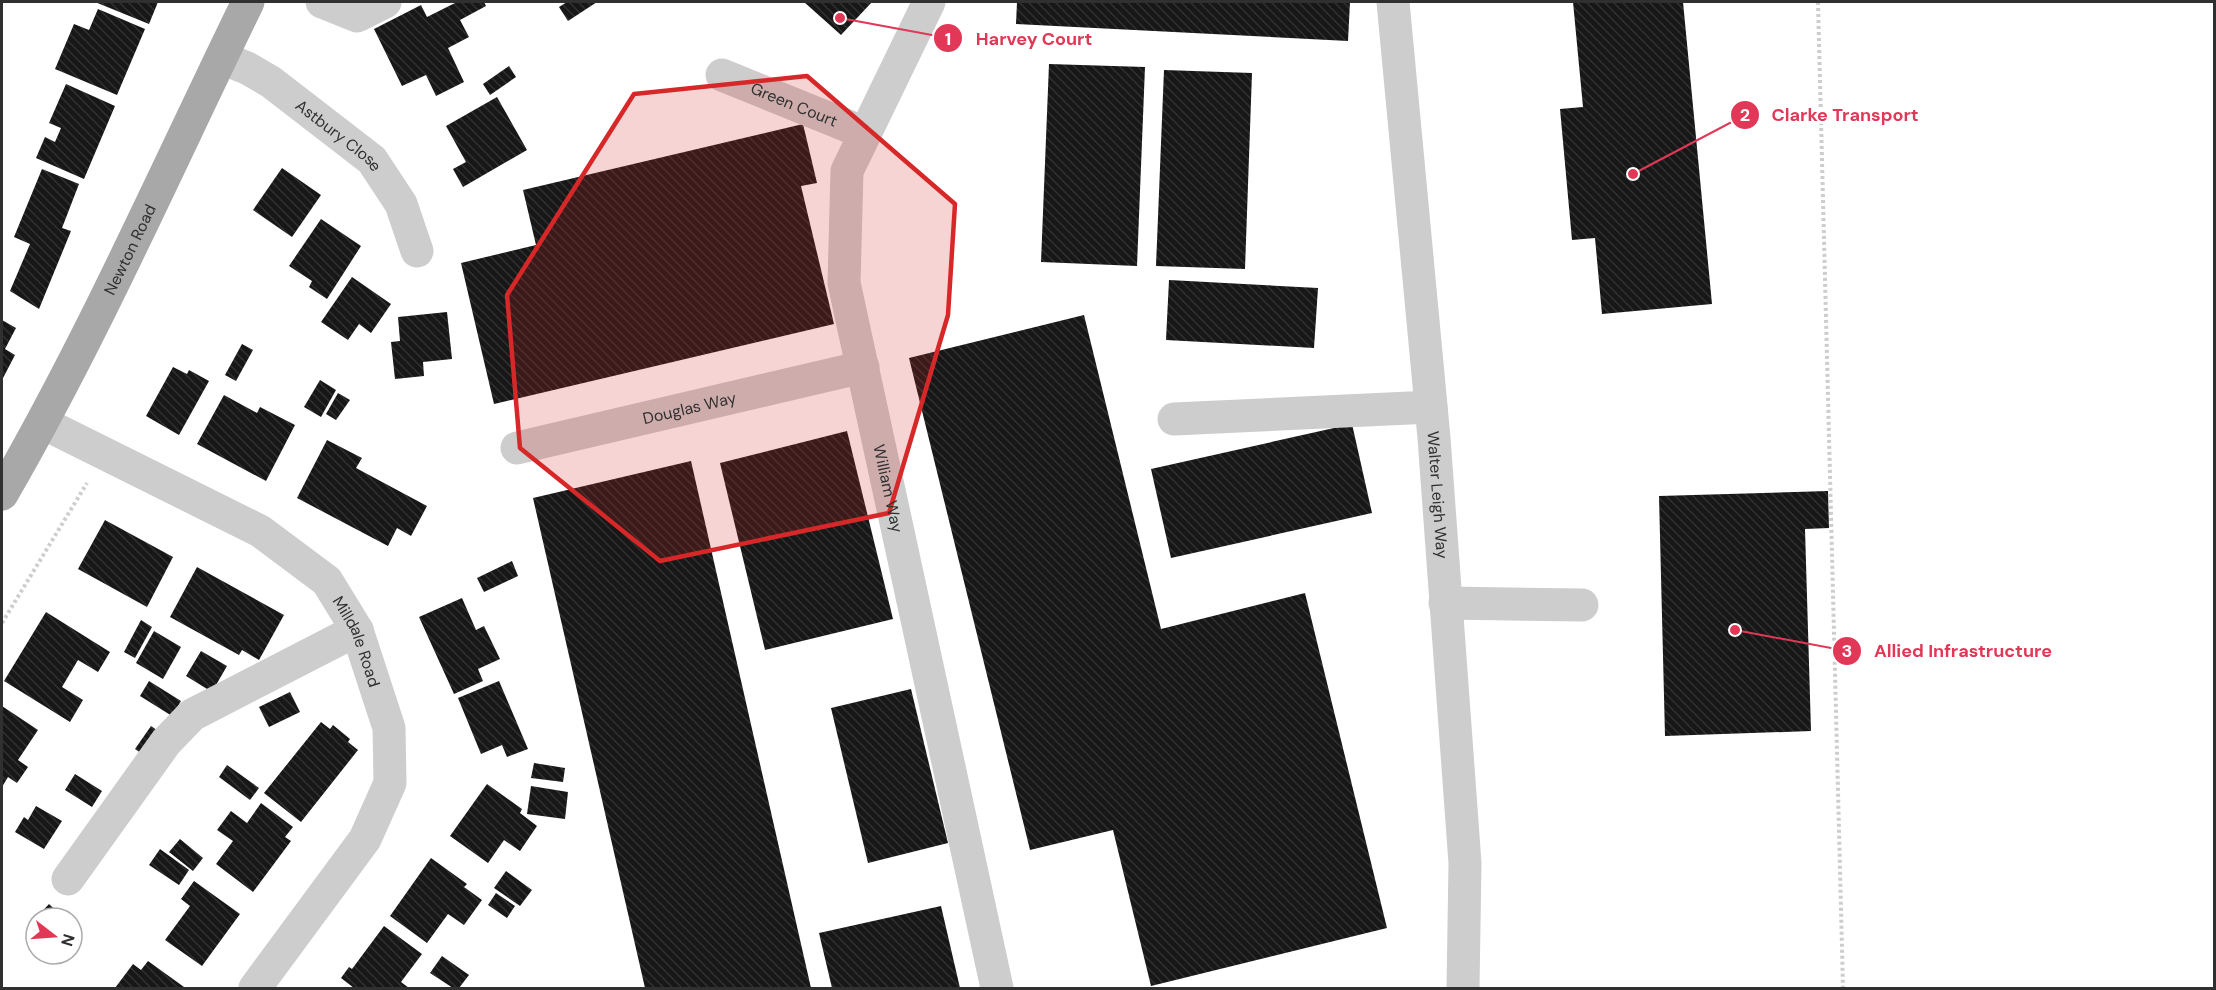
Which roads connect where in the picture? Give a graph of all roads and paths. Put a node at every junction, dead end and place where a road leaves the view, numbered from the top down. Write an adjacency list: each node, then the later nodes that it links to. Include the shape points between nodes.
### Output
1 (248, 2): 7 (main road, Newton Road)
2 (322, 2): 3 (street, via 357,16)
3 (385, 2)
4 (929, 2): 9 (street, William Way)
5 (1393, 2): 12 (street, Walter Leigh Way)
6 (1818, 2): 26 (path)
7 (221, 58): 10 (street, Astbury Close, via 271,82 372,160 401,204); 14 (main road, Newton Road)
8 (722, 75): 9 (street, Green Court)
9 (865, 133): 11 (street, William Way, via 847,171 844,283)
10 (417, 251)
11 (863, 367): 15 (street, Douglas Way); 24 (street, William Way)
12 (1431, 407): 13 (street); 18 (street, Walter Leigh Way)
13 (1174, 419)
14 (43, 423): 16 (street, Milldale Road); 17 (main road, Newton Road)
15 (517, 448)
16 (105, 454): 20 (path); 21 (street, Milldale Road, via 260,531 327,581)
17 (2, 494)
18 (1445, 603): 19 (street); 25 (street, Walter Leigh Way, via 1465,864)
19 (1582, 604)
20 (2, 623)
21 (357, 630): 22 (street, via 192,715 166,742); 23 (street, Milldale Road, via 389,728 390,783 365,839)
22 (68, 879)
23 (255, 988)
24 (998, 988)
25 (1459, 988)
26 (1843, 988)

